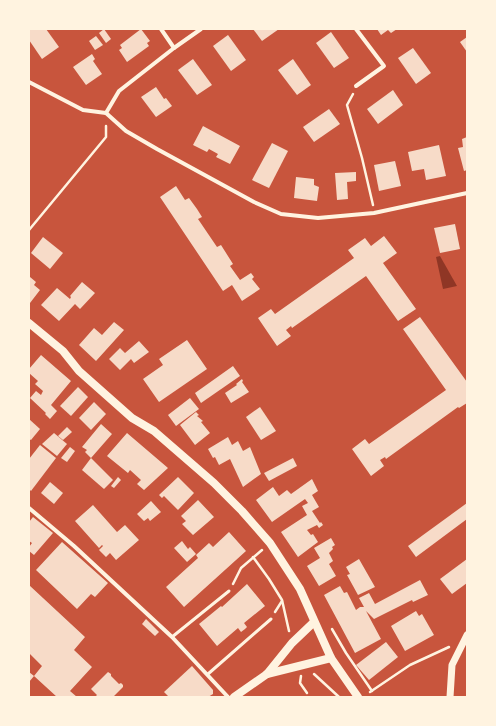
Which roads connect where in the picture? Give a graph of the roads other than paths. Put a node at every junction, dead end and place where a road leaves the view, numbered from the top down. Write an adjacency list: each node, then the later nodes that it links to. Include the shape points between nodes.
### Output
1 (161, 29): 4 (street)
2 (201, 29): 4 (street)
3 (356, 29): 6 (street, via 384,66)
4 (174, 48): 7 (street, via 119,91)
5 (29, 82): 7 (street, via 84,110)
6 (356, 86)
7 (106, 113): 8 (street, via 126,131 157,149 281,214 318,218 374,213)
8 (467, 193)
9 (29, 322): 13 (main road, via 63,351 78,371 132,418 154,431 242,511 270,544 300,589)
10 (29, 508): 14 (street)
11 (229, 591): 14 (lane)
12 (271, 619): 17 (lane)
13 (314, 622): 16 (main road); 18 (main road, via 292,643)
14 (172, 637): 17 (street)
15 (466, 637): 22 (street, via 452,664)
16 (331, 658): 18 (main road); 21 (main road)
17 (208, 674): 19 (street)
18 (267, 674): 20 (main road)
19 (228, 697)
20 (234, 697)
21 (358, 697)
22 (450, 697)

